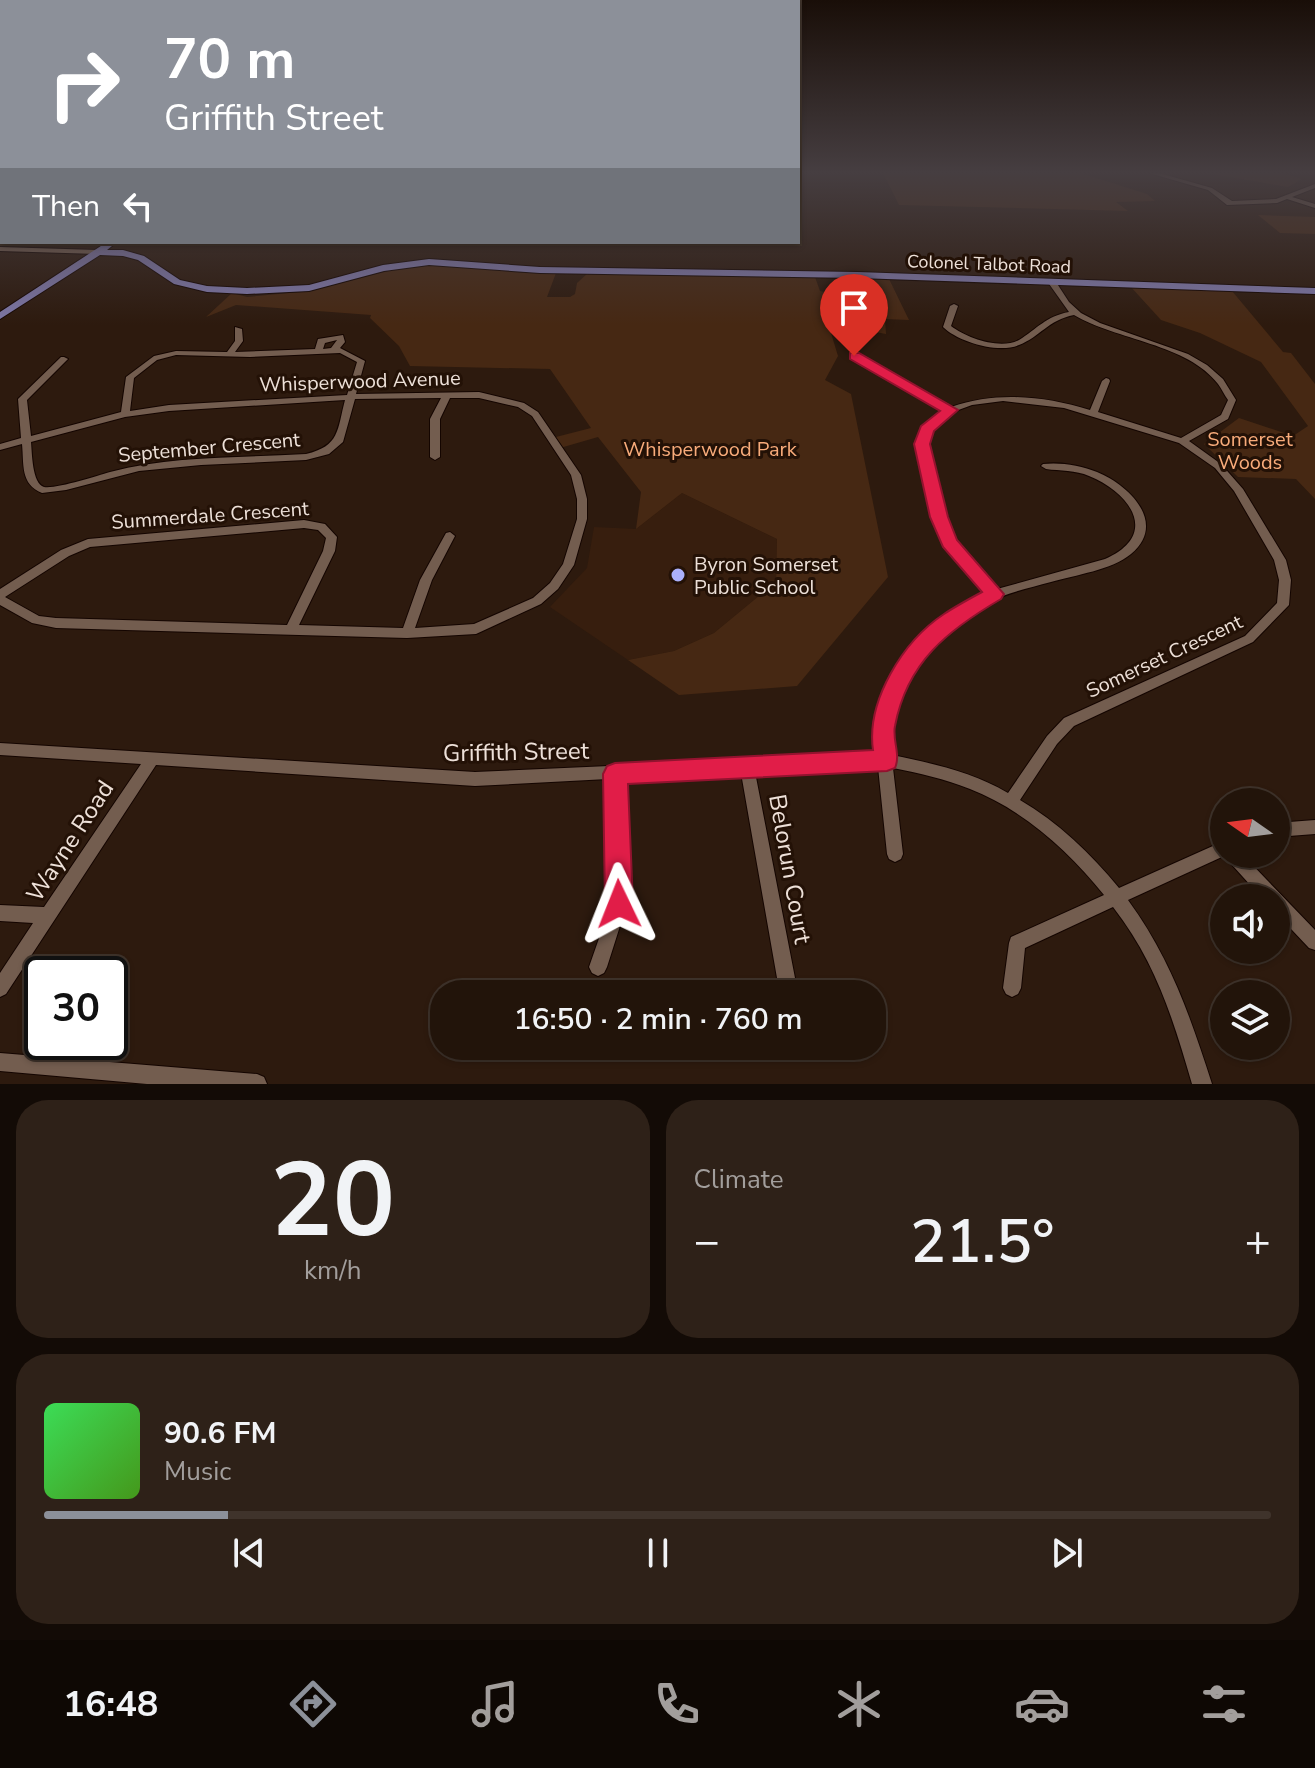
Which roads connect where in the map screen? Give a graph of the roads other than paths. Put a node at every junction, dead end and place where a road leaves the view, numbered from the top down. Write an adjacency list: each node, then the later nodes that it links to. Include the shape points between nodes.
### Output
1 (110, 244): 3 (main road)
2 (0, 249): 3 (street)
3 (98, 252): 4 (main road, Colonel Talbot Road, via 141,258 177,282 247,291 309,288 429,262 540,270); 8 (main road)
4 (1051, 281): 5 (main road, Colonel Talbot Road); 7 (street)
5 (1315, 291)
6 (954, 306): 7 (street, via 947,327 952,334 1001,345 1017,344 1043,323)
7 (1074, 313): 22 (street, via 1192,360 1222,382 1232,400 1225,417)
8 (0, 316)
9 (238, 329): 12 (street, via 239,341)
10 (319, 350): 11 (street); 11 (street, via 321,341 340,337); 12 (street)
11 (334, 350): 17 (street, via 361,361)
12 (230, 354): 20 (street, via 154,358 130,377)
13 (854, 356): 18 (street)
14 (64, 359): 21 (street, via 22,399)
15 (1106, 381): 19 (street)
16 (447, 395): 17 (street, Whisperwood Avenue); 24 (street, via 435,419); 30 (street, Whisperwood Avenue, via 502,399 535,414 576,475 582,519 568,565 537,601 476,629)
17 (351, 396): 20 (street, Whisperwood Avenue); 21 (street, September Crescent, via 338,442 306,457 143,468 42,490 30,475)
18 (950, 410): 19 (street, Somerset Crescent, via 1003,398); 27 (street, via 926,430 922,444 939,517 949,542)
19 (1094, 412): 22 (street, Somerset Crescent)
20 (125, 414): 21 (street, Whisperwood Avenue)
21 (27, 440): 23 (street, Whisperwood Avenue)
22 (1182, 441): 36 (street, Somerset Crescent, via 1218,466 1251,510 1280,560 1283,605 1249,639 1069,722)
23 (0, 447)
24 (435, 457)
25 (1046, 466): 27 (street, via 1093,474 1124,493 1139,512 1140,540 1126,553 1096,566)
26 (450, 536): 30 (street, via 426,580)
27 (995, 594): 33 (street, via 949,621 904,670 882,731)
28 (0, 598): 29 (street, Whisperwood Avenue, via 36,620 56,623); 29 (street, Summerdale Crescent, via 88,543 304,524 321,527 332,537 329,551)
29 (291, 629): 30 (street, Whisperwood Avenue)
30 (407, 633)
31 (0, 749): 32 (street, Griffith Street)
32 (152, 759): 35 (street, Griffith Street, via 475,779); 45 (street, Wayne Road)
33 (887, 760): 34 (street, Griffith Street); 36 (street, Griffith Street, via 933,771); 39 (street)
34 (747, 768): 35 (street, Griffith Street); 49 (street, Belorun Court)
35 (615, 774): 48 (street, via 619,904)
36 (1010, 802): 43 (street, Griffith Street, via 1050,830)
37 (1315, 827): 38 (street)
38 (1290, 829)
39 (895, 854)
40 (1210, 854): 43 (street)
41 (1244, 868): 42 (street)
42 (1259, 884)
43 (1116, 896): 51 (street, via 1017,943); 54 (street, Griffith Street, via 1174,996)
44 (0, 913): 45 (street)
45 (49, 916): 50 (street, Wayne Road)
46 (1290, 916): 47 (street)
47 (1315, 942)
48 (598, 967)
49 (786, 978)
50 (0, 988)
51 (1012, 988)
52 (0, 1062): 53 (street)
53 (257, 1084)
54 (1202, 1084)

